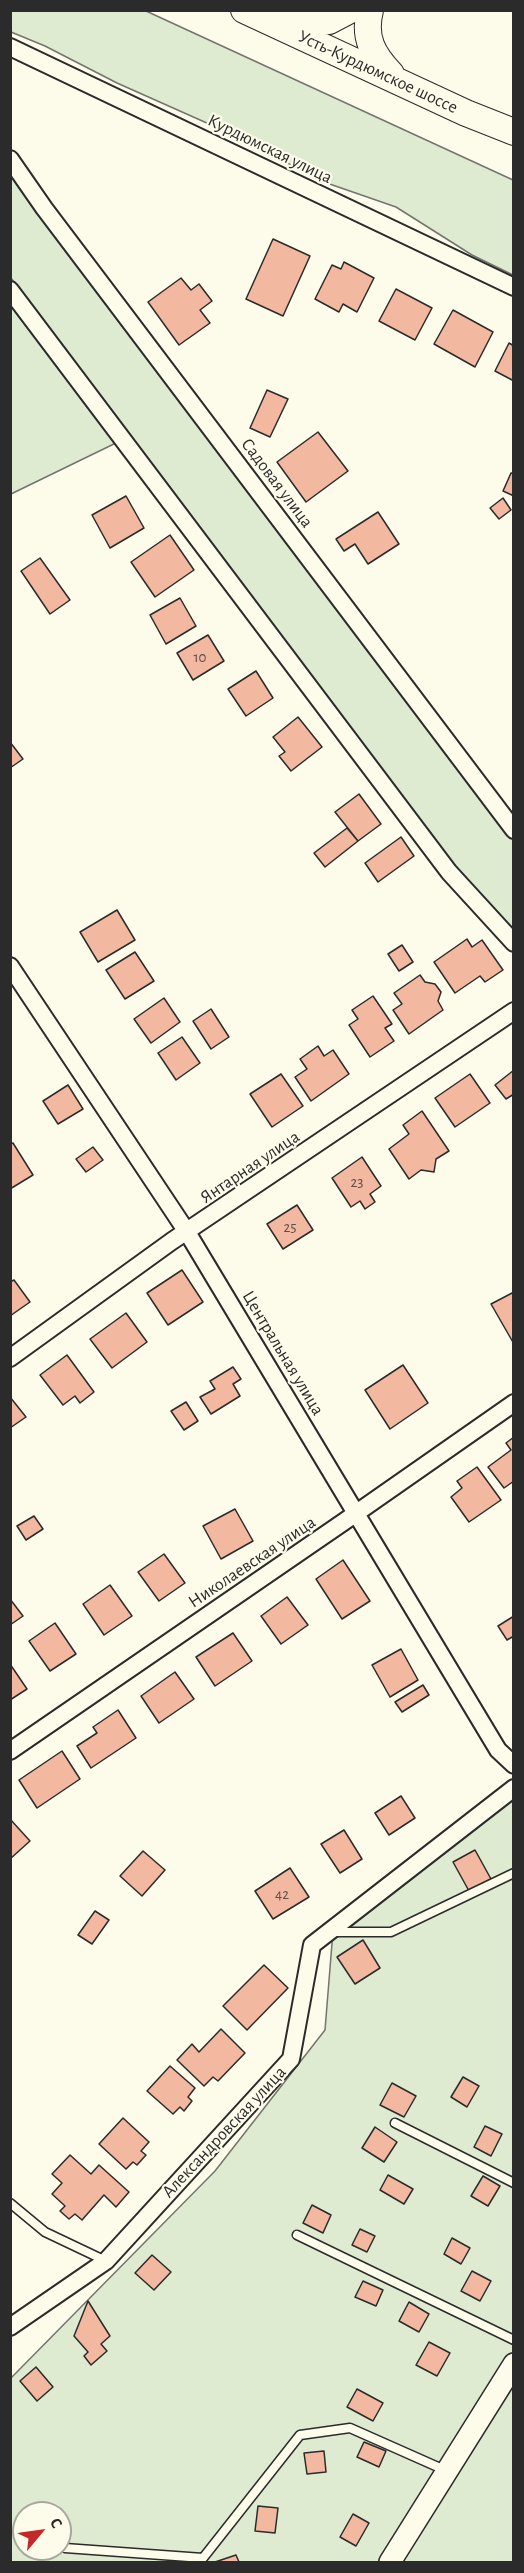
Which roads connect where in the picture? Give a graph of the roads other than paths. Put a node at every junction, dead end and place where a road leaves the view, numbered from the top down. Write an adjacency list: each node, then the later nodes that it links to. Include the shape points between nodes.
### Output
1 (244, 10): 4 (main road, Усть-Курдюмское шоссе)
2 (350, 10): 4 (main road, via 329,21)
3 (370, 10): 6 (main road, via 370,48)
4 (274, 23): 6 (main road, Усть-Курдюмское шоссе)
5 (10, 47): 9 (street, Курдюмская улица)
6 (395, 78): 7 (main road, Усть-Курдюмское шоссе)
7 (513, 132)
8 (10, 159): 11 (street, Садовая улица)
9 (513, 287)
10 (10, 290): 12 (street, via 448,872)
11 (513, 830)
12 (513, 944)
13 (10, 966): 15 (street, Центральная улица)
14 (513, 1011): 15 (street, Янтарная улица)
15 (187, 1232): 16 (street, Янтарная улица); 18 (street, Центральная улица)
16 (10, 1358)
17 (513, 1403): 18 (street, Николаевская улица)
18 (357, 1513): 19 (street, Николаевская улица); 20 (street, Центральная улица, via 498,1750)
19 (10, 1751)
20 (513, 1766)
21 (513, 1788): 23 (street, Александровская улица, via 312,1945)
22 (513, 1873): 23 (lane, via 391,1932 333,1931)
23 (309, 1959): 28 (street, Александровская улица, via 291,2059)
24 (395, 2123): 25 (lane)
25 (513, 2183)
26 (10, 2203): 28 (lane, via 45,2232)
27 (297, 2235): 30 (lane)
28 (106, 2261): 29 (street, Александровская улица)
29 (10, 2327)
30 (513, 2340)
31 (513, 2364): 32 (street)
32 (447, 2471): 33 (lane, via 350,2428 300,2435 203,2558); 34 (street)
33 (72, 2549)
34 (390, 2562)

